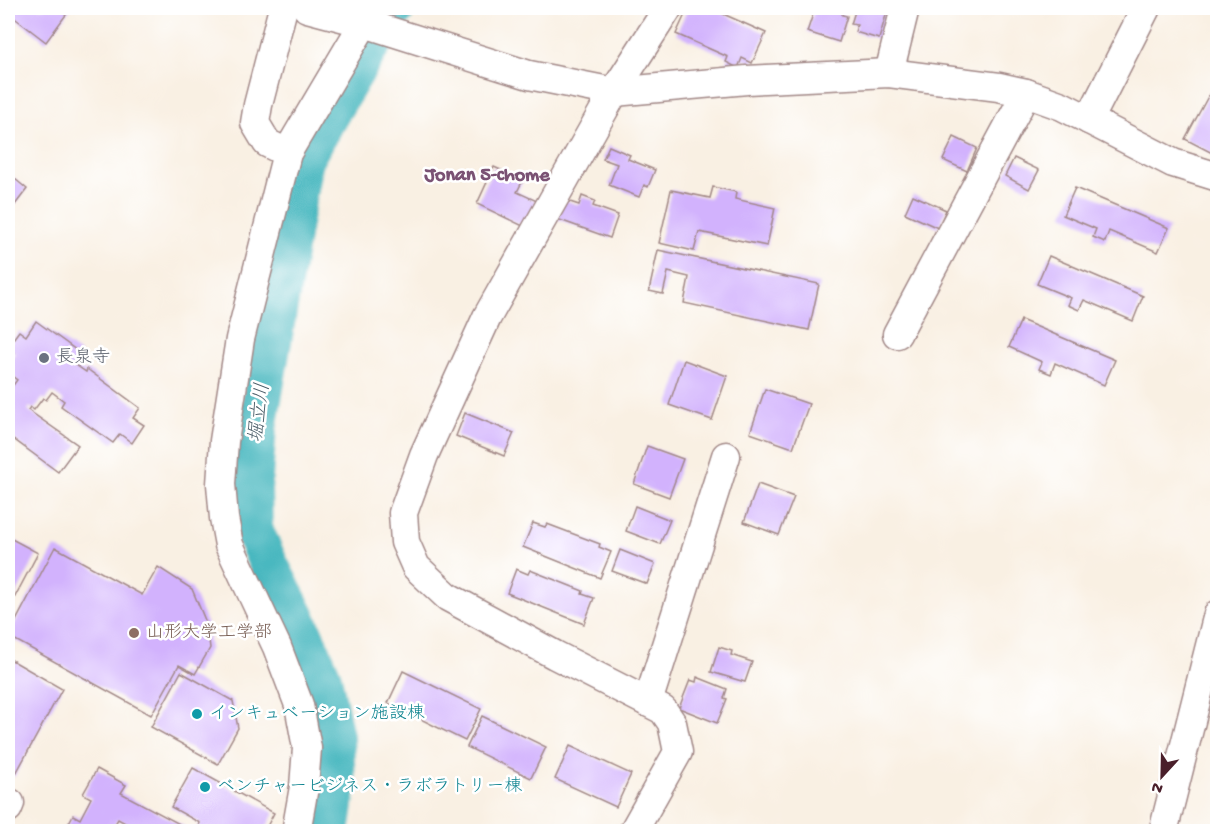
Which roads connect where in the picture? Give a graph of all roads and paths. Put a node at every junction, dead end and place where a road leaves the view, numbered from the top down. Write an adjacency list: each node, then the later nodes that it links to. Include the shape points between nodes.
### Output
1 (283, 8): 11 (street, via 255,123 267,143)
2 (307, 8): 6 (street)
3 (668, 8): 8 (street)
4 (905, 8): 7 (street)
5 (1146, 8): 10 (street)
6 (371, 18): 8 (street, via 407,38 529,75); 11 (street)
7 (890, 73): 8 (street); 9 (street)
8 (614, 92): 16 (street, via 487,317 424,455 403,513 405,542 416,567 448,597)
9 (1026, 93): 10 (street); 13 (street)
10 (1089, 120): 12 (street, via 1173,163)
11 (287, 153): 19 (street, via 240,339 221,484 229,545 277,647 299,705 307,748)
12 (1218, 177)
13 (897, 334)
14 (726, 456): 16 (street)
15 (1218, 614): 21 (street)
16 (648, 702): 20 (street, via 663,710 672,723 678,752)
17 (8, 802): 18 (street)
18 (8, 808)
19 (296, 831)
20 (633, 831)
21 (1163, 831)

